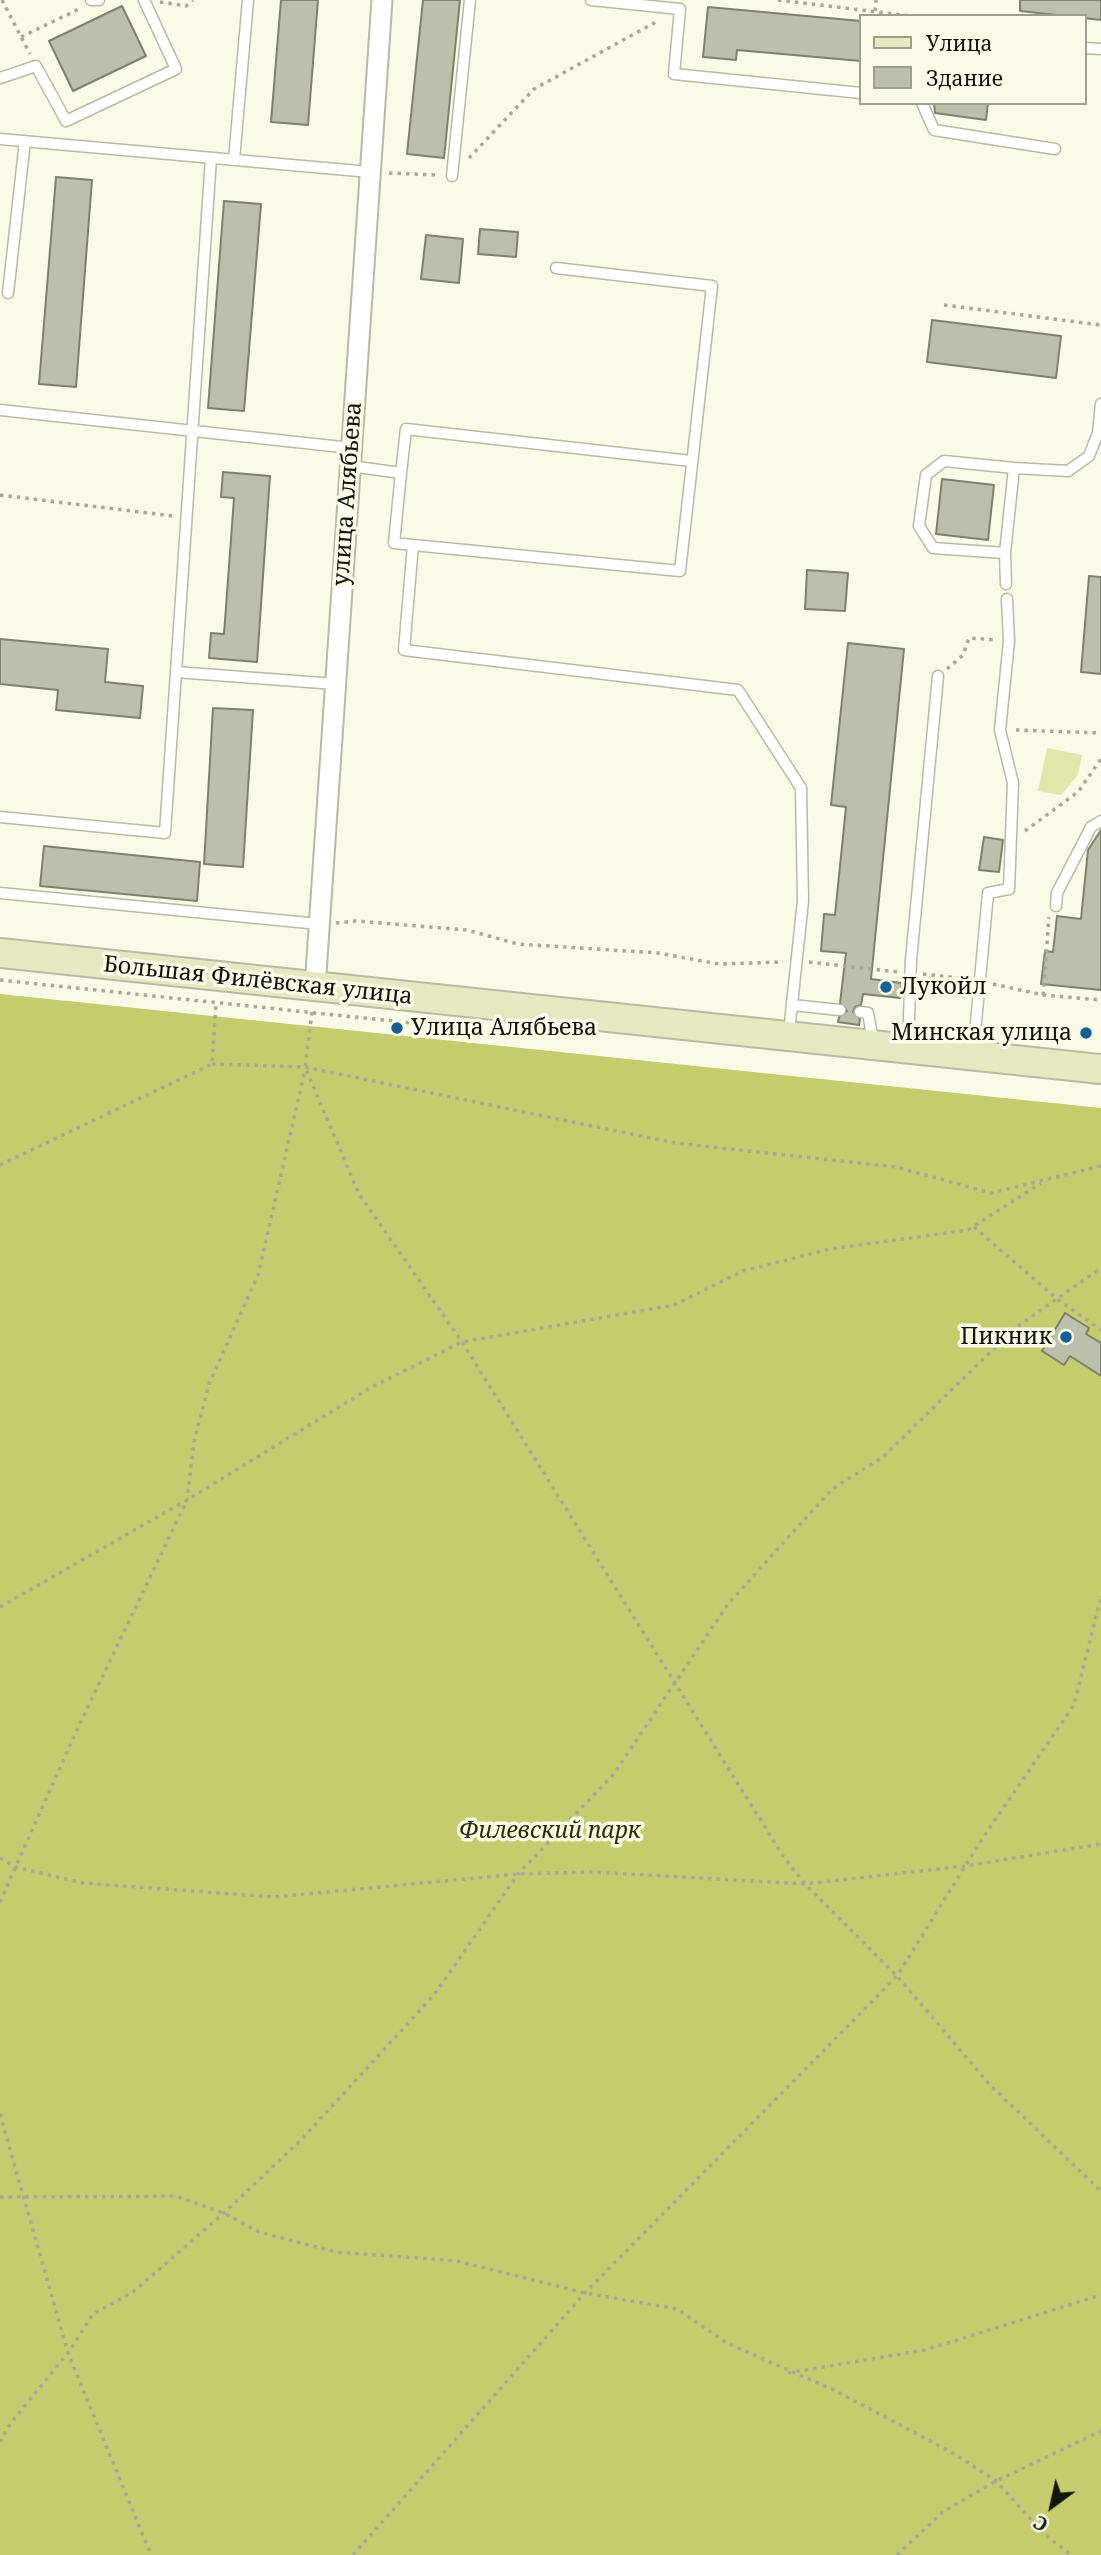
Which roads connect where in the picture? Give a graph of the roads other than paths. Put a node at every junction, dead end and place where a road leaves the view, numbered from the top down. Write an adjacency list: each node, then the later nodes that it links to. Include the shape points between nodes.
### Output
1 (144, 0): 6 (lane, via 176,69 66,121 36,66)
2 (248, 0): 13 (lane)
3 (382, 0): 14 (street, улица Алябьева)
4 (470, 0): 15 (lane)
5 (591, 0): 7 (lane, via 680,9 674,74)
6 (0, 78)
7 (860, 93)
8 (923, 105): 11 (lane, via 934,130)
9 (0, 139): 10 (lane)
10 (25, 141): 12 (lane); 17 (lane)
11 (1055, 149)
12 (211, 158): 13 (lane); 20 (lane)
13 (234, 160): 14 (lane)
14 (370, 172): 22 (street, улица Алябьева)
15 (452, 176)
16 (555, 268): 23 (lane, via 712,286)
17 (8, 293)
18 (1101, 404): 21 (lane)
19 (0, 410): 20 (lane)
20 (191, 428): 22 (lane); 30 (lane)
21 (1099, 433): 24 (lane, via 1089,456 1068,471)
22 (351, 457): 25 (lane); 32 (street, улица Алябьева)
23 (691, 461): 25 (lane, via 406,429); 26 (lane, via 680,571)
24 (1014, 468): 27 (lane); 27 (lane, via 944,461 926,475 919,526 933,548)
25 (401, 473): 26 (lane, via 394,543)
26 (413, 545): 40 (lane, via 404,650 738,690 801,788 803,901)
27 (1005, 553): 28 (lane)
28 (1006, 584)
29 (1007, 599): 46 (lane, via 1009,642 1000,730 1013,783 1009,889 988,892)
30 (176, 672): 32 (lane); 33 (lane, via 165,833)
31 (938, 676): 45 (lane)
32 (335, 684): 37 (street, улица Алябьева)
33 (0, 817)
34 (1101, 821): 36 (lane, via 1091,827 1057,893)
35 (0, 892): 37 (lane)
36 (1056, 906)
37 (319, 924): 39 (street, улица Алябьева)
38 (0, 953): 39 (main road, Большая Филёвская улица)
39 (313, 1000): 43 (main road, Большая Филёвская улица)
40 (792, 1005): 41 (lane); 43 (lane)
41 (840, 1010)
42 (860, 1012): 44 (lane, via 868,1013)
43 (789, 1036): 44 (main road, Большая Филёвская улица)
44 (873, 1044): 45 (main road, Большая Филёвская улица)
45 (908, 1048): 46 (main road, Большая Филёвская улица)
46 (973, 1055): 47 (main road, Большая Филёвская улица)
47 (1101, 1069)

